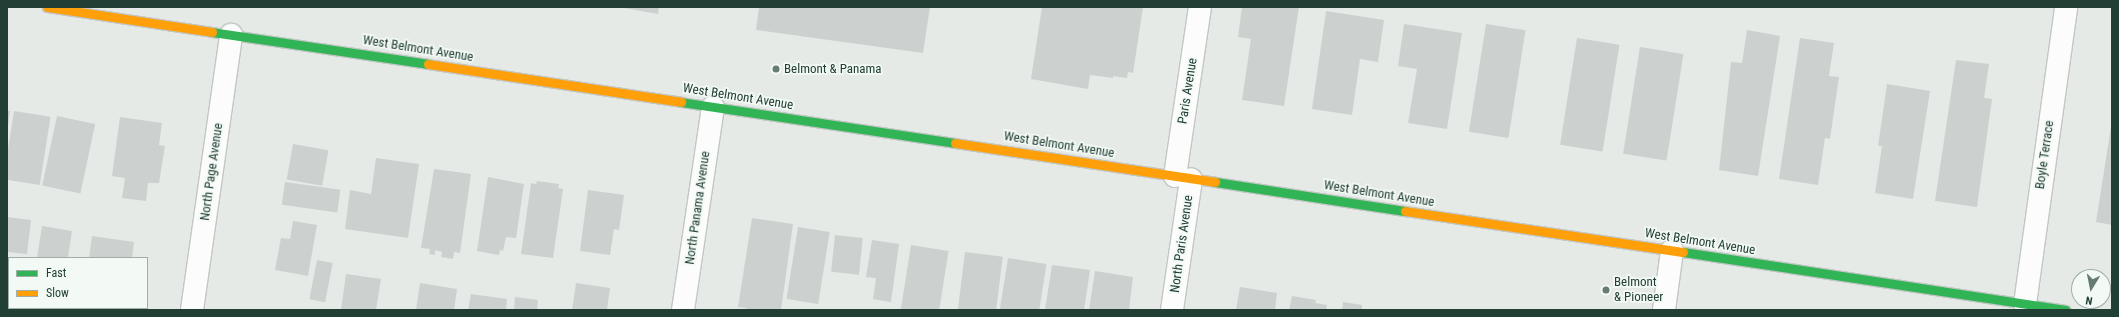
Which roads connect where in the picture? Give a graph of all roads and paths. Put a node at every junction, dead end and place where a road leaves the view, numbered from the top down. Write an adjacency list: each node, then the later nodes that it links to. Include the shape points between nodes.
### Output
1 (47, 7): 4 (main road, West Belmont Avenue)
2 (1200, 7): 6 (street, Paris Avenue)
3 (2066, 7): 8 (street, Boyle Terrace)
4 (231, 35): 5 (main road, West Belmont Avenue); 9 (street, North Page Avenue)
5 (713, 107): 6 (main road, West Belmont Avenue); 10 (street, North Panama Avenue)
6 (1183, 177): 7 (main road, West Belmont Avenue); 11 (street, North Paris Avenue)
7 (1672, 251): 8 (main road, West Belmont Avenue); 12 (street)
8 (2025, 304): 13 (main road, West Belmont Avenue)
9 (192, 310)
10 (683, 310)
11 (1172, 310)
12 (1664, 310)
13 (2066, 310)

